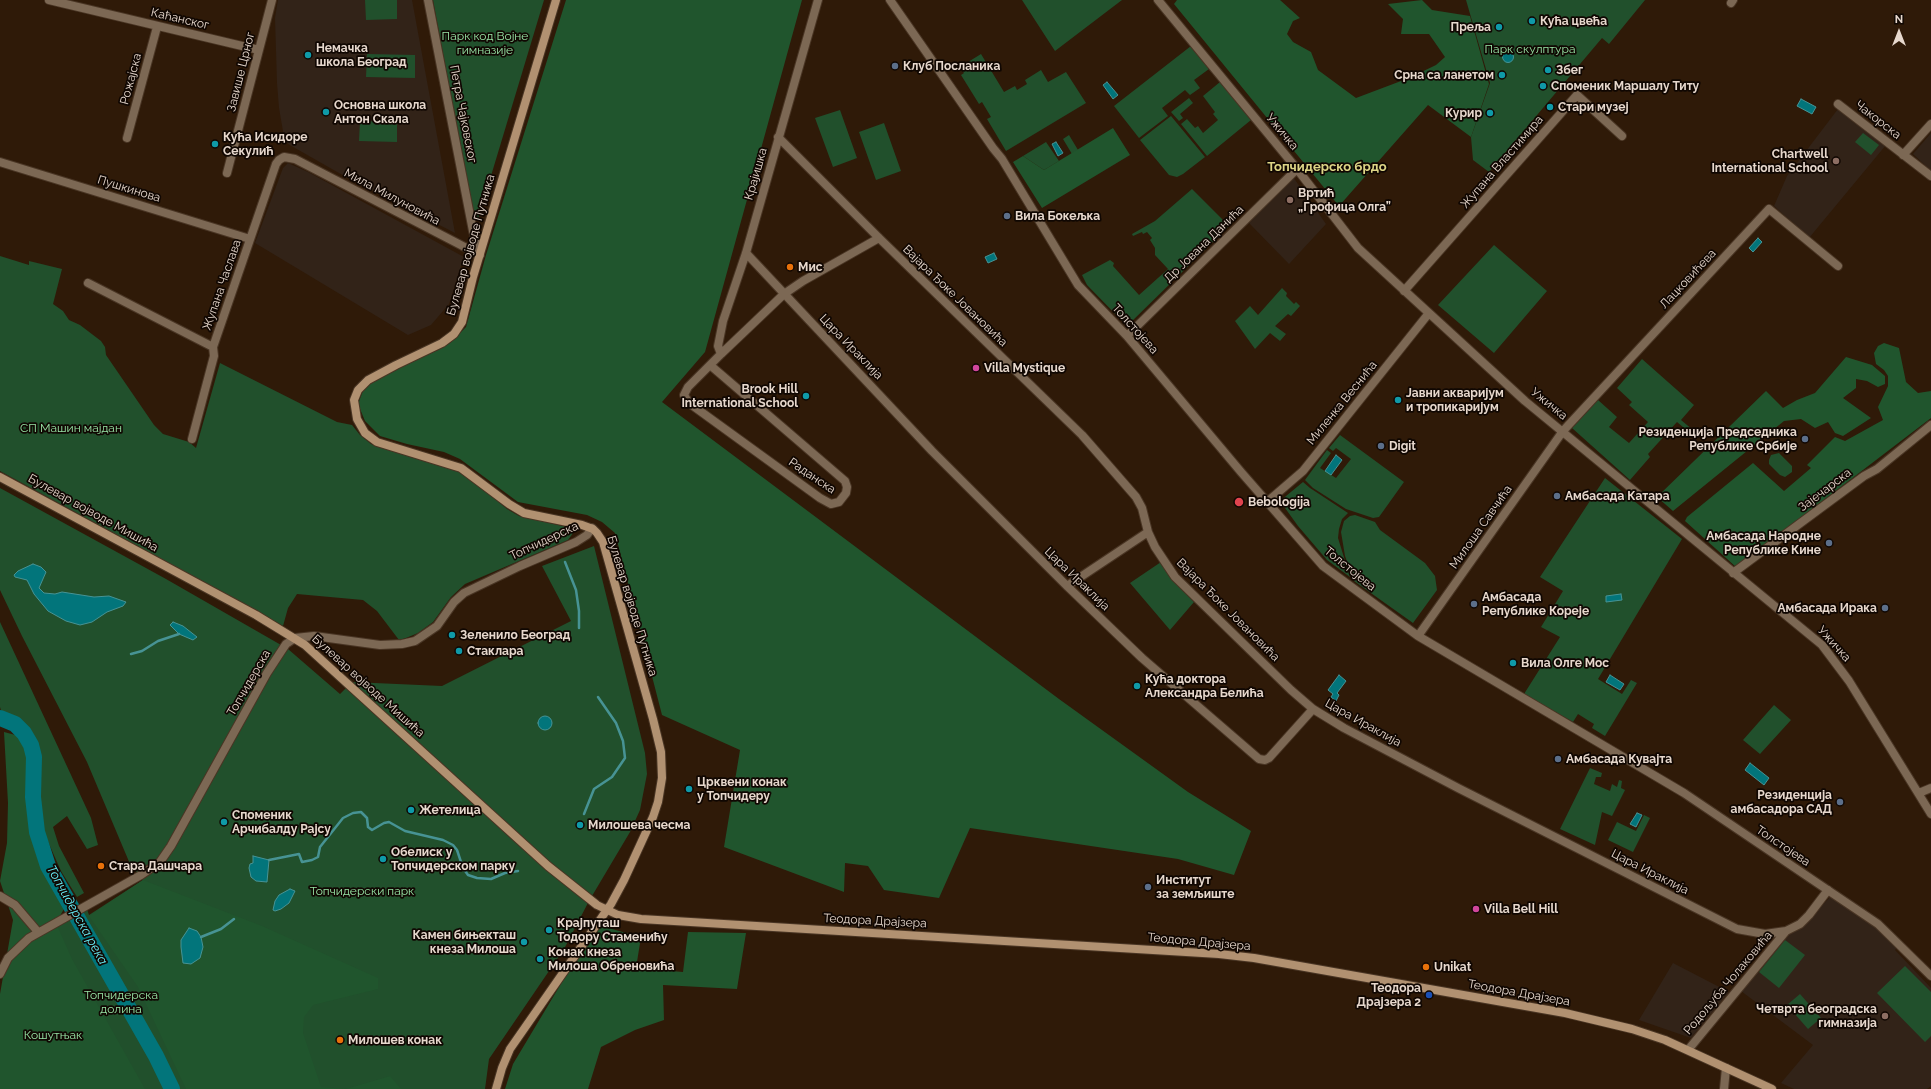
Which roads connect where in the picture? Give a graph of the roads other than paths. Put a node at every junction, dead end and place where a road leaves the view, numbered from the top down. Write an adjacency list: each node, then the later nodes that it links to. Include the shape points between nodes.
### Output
1 (48, 0): 8 (street, Каћанског)
2 (272, 0): 9 (street, Завише Црног)
3 (428, 0): 24 (street, Петра Чајковског, via 472,231)
4 (556, 0): 24 (main road, Булевар војводе Путника)
5 (818, 0): 13 (street, Крајишка)
6 (890, 0): 30 (street, Толстојева, via 1002,159 1078,284)
7 (1158, 0): 18 (street, Ужичка)
8 (157, 27): 9 (street, Каћанског); 14 (street, Рожајска)
9 (259, 50): 19 (street, Завише Црног)
10 (1838, 104): 15 (street, Чакорска)
11 (1931, 124): 15 (street, Чакорска)
12 (1622, 136): 27 (street, Жупана Властимира, via 1577,95)
13 (778, 137): 21 (street, Вајара Ђоке Јовановића); 23 (street, Крајишка)
14 (127, 138)
15 (1903, 155): 20 (street, Чакорска)
16 (295, 159): 22 (street, Жупана Часлава, via 284,156 276,164); 24 (street, Мила Милуновића)
17 (0, 162): 22 (street, Пушкинова)
18 (1297, 169): 27 (street, Ужичка, via 1358,248); 30 (street, Др Јована Данића)
19 (227, 173)
20 (1931, 176)
21 (879, 238): 28 (street, Раданска); 40 (street, Вајара Ђоке Јовановића, via 1082,435 1136,497 1142,508)
22 (250, 239): 31 (street, Жупана Часлава)
23 (746, 253): 28 (street, Цара Ираклија); 32 (street, Крајишка, via 723,320 718,346)
24 (480, 255): 39 (main road, Булевар војводе Путника, via 463,319 457,330 442,344 396,365 362,385 354,400 357,419 365,432 377,442 461,468 522,512)
25 (1838, 266): 35 (street, Лацковићева, via 1769,209)
26 (88, 283): 31 (street)
27 (1404, 291): 29 (street, Ужичка)
28 (784, 294): 32 (street, Раданска); 42 (street, Цара Ираклија, via 936,455)
29 (1429, 313): 35 (street, Ужичка, via 1525,401); 38 (street, Миленка Веснића, via 1303,471)
30 (1127, 336): 38 (street, Толстојева)
31 (213, 347): 36 (street, Жупана Часлава, via 214,356)
32 (721, 354): 33 (street, Раданска)
33 (710, 365): 33 (street, Раданска, via 688,387 684,395 689,404 820,498 831,504 839,502 846,492 844,481)
34 (1931, 425): 41 (street, Зајечарска, via 1877,469)
35 (1563, 431): 41 (street, Ужичка); 43 (street, Милоша Савчића)
36 (192, 438)
37 (0, 477): 44 (main road, Булевар војводе Мишића)
38 (1267, 502): 43 (street, Толстојева, via 1323,566)
39 (592, 528): 44 (street, Топчидерска, via 579,540 468,590 454,602 437,626 415,641 380,645 314,636); 51 (main road, Булевар војводе Путника, via 603,542 653,719 662,762 660,792 654,817 624,880)
40 (1148, 532): 42 (street); 45 (street, Вајара Ђоке Јовановића, via 1175,577)
41 (1733, 573): 47 (street, Ужичка, via 1830,654)
42 (1067, 586): 45 (street, Цара Ираклија, via 1142,658 1261,760 1269,758)
43 (1418, 636): 49 (street, Толстојева, via 1684,793)
44 (295, 638): 51 (main road, Булевар војводе Мишића, via 320,657 548,866); 53 (street, Топчидерска, via 282,647 163,859 141,875)
45 (1313, 709): 52 (street, Цара Ираклија, via 1462,790 1737,929 1765,934)
46 (1931, 788): 47 (street)
47 (1919, 792): 48 (street, Ужичка)
48 (1931, 814)
49 (1828, 890): 52 (street, Цара Ираклија, via 1810,915); 55 (street, Толстојева, via 1878,924)
50 (0, 896): 53 (street, via 15,905)
51 (606, 910): 56 (main road, Теодора Драјзера, via 641,919 1219,954 1291,964 1565,1013 1648,1033); 58 (main road, Булевар војводе Путника, via 510,1049)
52 (1786, 931): 56 (street, Родољуба Чолаковића)
53 (38, 932): 54 (street, Топчидерска, via 8,958)
54 (0, 974)
55 (1931, 976)
56 (1688, 1050): 57 (main road, Теодора Драјзера)
57 (1726, 1068): 59 (street); 60 (main road, Теодора Драјзера)
58 (496, 1089)
59 (1724, 1089)
60 (1772, 1089)

